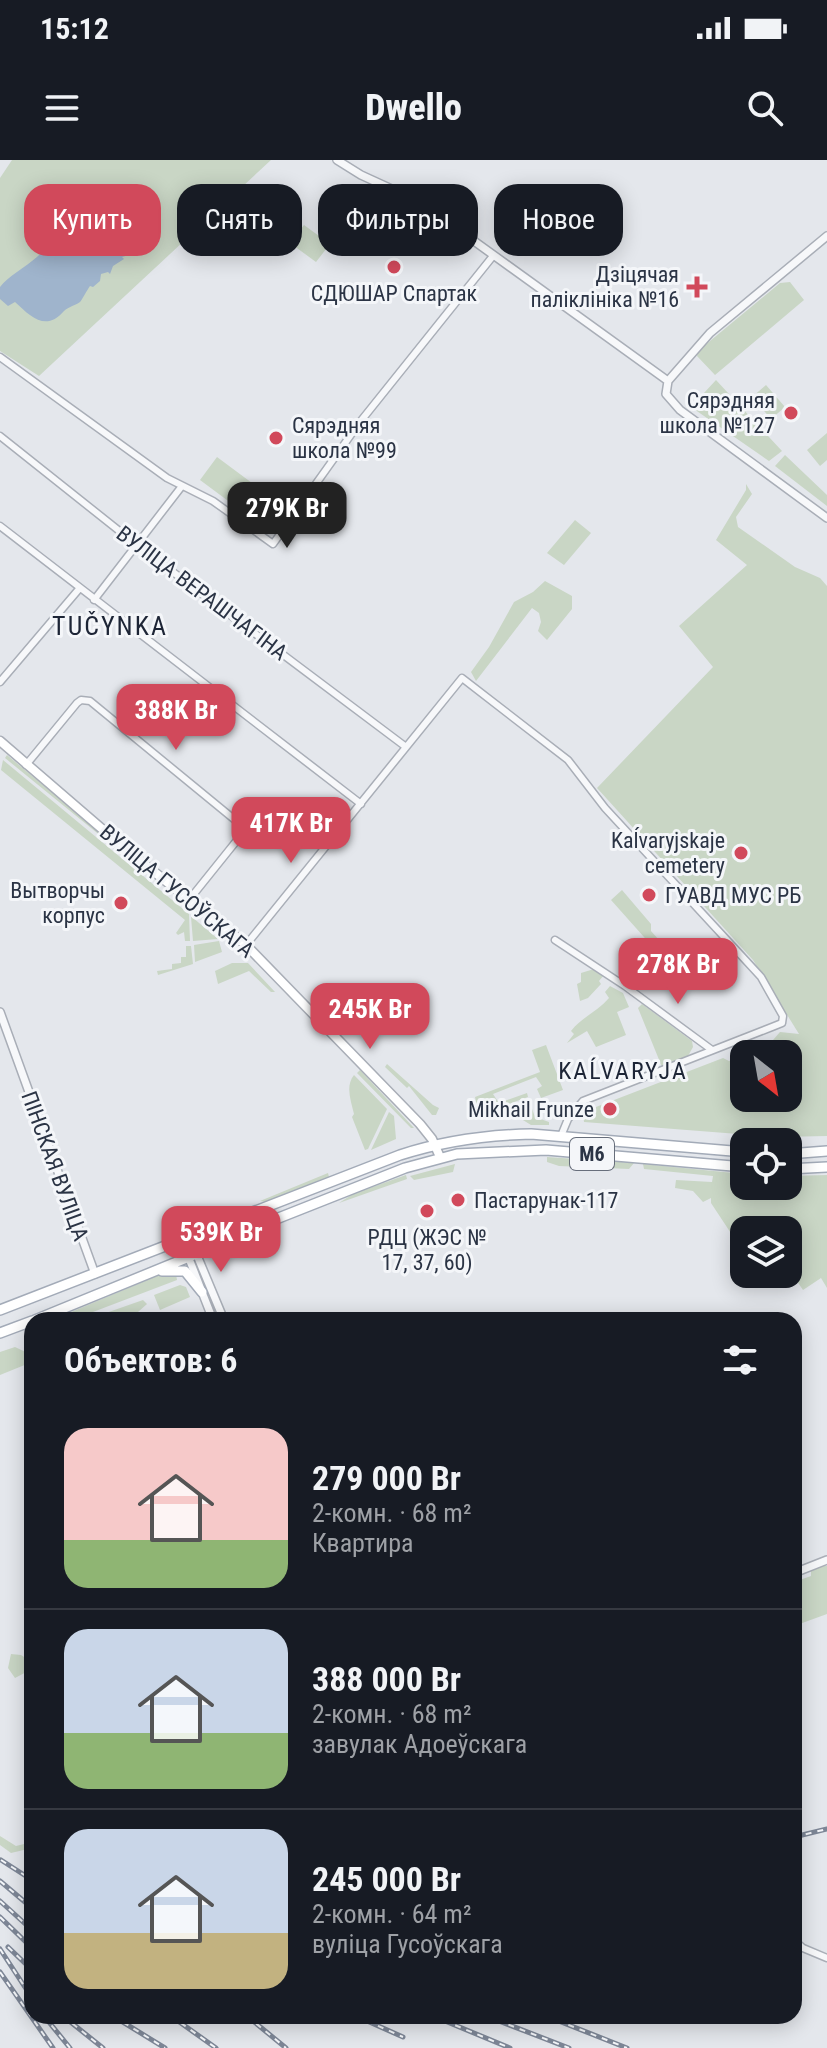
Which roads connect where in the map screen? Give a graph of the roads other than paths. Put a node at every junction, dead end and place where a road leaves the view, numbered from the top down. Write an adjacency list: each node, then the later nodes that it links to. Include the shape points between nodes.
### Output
1 (337, 160): 3 (street, via 410,196)
2 (827, 236): 5 (street, via 712,331)
3 (493, 256): 5 (street); 7 (street, via 360,422 273,544 213,501)
4 (0, 357): 7 (street)
5 (668, 381): 8 (street, via 666,394 680,410)
6 (0, 436): 10 (street, ВУЛІЦА ВЕРАШЧАГІНА)
7 (182, 486): 10 (street)
8 (827, 518)
9 (0, 526): 11 (street)
10 (137, 545): 12 (street); 15 (street, ВУЛІЦА ВЕРАШЧАГІНА)
11 (79, 589): 12 (street); 13 (street)
12 (94, 600): 17 (street)
13 (0, 682)
14 (0, 741): 16 (main road, ВУЛІЦА ГУСОЎСКАГА)
15 (406, 747): 17 (street); 22 (street, via 462,678 568,760 605,808 761,977 783,1016 782,1023)
16 (26, 765): 18 (main road, ВУЛІЦА ГУСОЎСКАГА); 18 (street, via 77,703 90,701 246,829)
17 (361, 804): 20 (street)
18 (189, 900): 20 (main road, ВУЛІЦА ГУСОЎСКАГА)
19 (555, 940): 22 (street)
20 (246, 945): 24 (main road, ВУЛІЦА ГУСОЎСКАГА)
21 (0, 1012): 36 (street, ПІНСКАЯ ВУЛІЦА, via 81,1237)
22 (712, 1050): 23 (street, via 583,1101)
23 (561, 1136): 24 (main road, М6, via 496,1135); 25 (main road); 26 (main road, М6)
24 (435, 1145): 29 (main road, ВУЛІЦА ГУСОЎСКАГА); 33 (main road, М6)
25 (561, 1151): 29 (main road, М6); 30 (main road, М6)
26 (730, 1151)
27 (827, 1151): 28 (main road)
28 (802, 1153)
29 (440, 1157): 34 (main road, М6)
30 (730, 1166)
31 (827, 1167): 32 (main road)
32 (802, 1168)
33 (185, 1239): 34 (street); 36 (main road, М6)
34 (192, 1254): 35 (main road, М6); 37 (street); 42 (street)
35 (151, 1272): 37 (main road, via 185,1271); 38 (main road, М6)
36 (90, 1276): 38 (main road); 39 (main road, М6)
37 (202, 1292): 41 (street)
38 (90, 1298): 40 (main road, М6)
39 (0, 1310)
40 (56, 1312)
41 (210, 1312)
42 (220, 1312)
43 (24, 1325): 44 (main road, М6)
44 (0, 1333)
45 (827, 1560): 46 (street)
46 (802, 1570)
47 (802, 1947): 48 (street)
48 (827, 1958)

